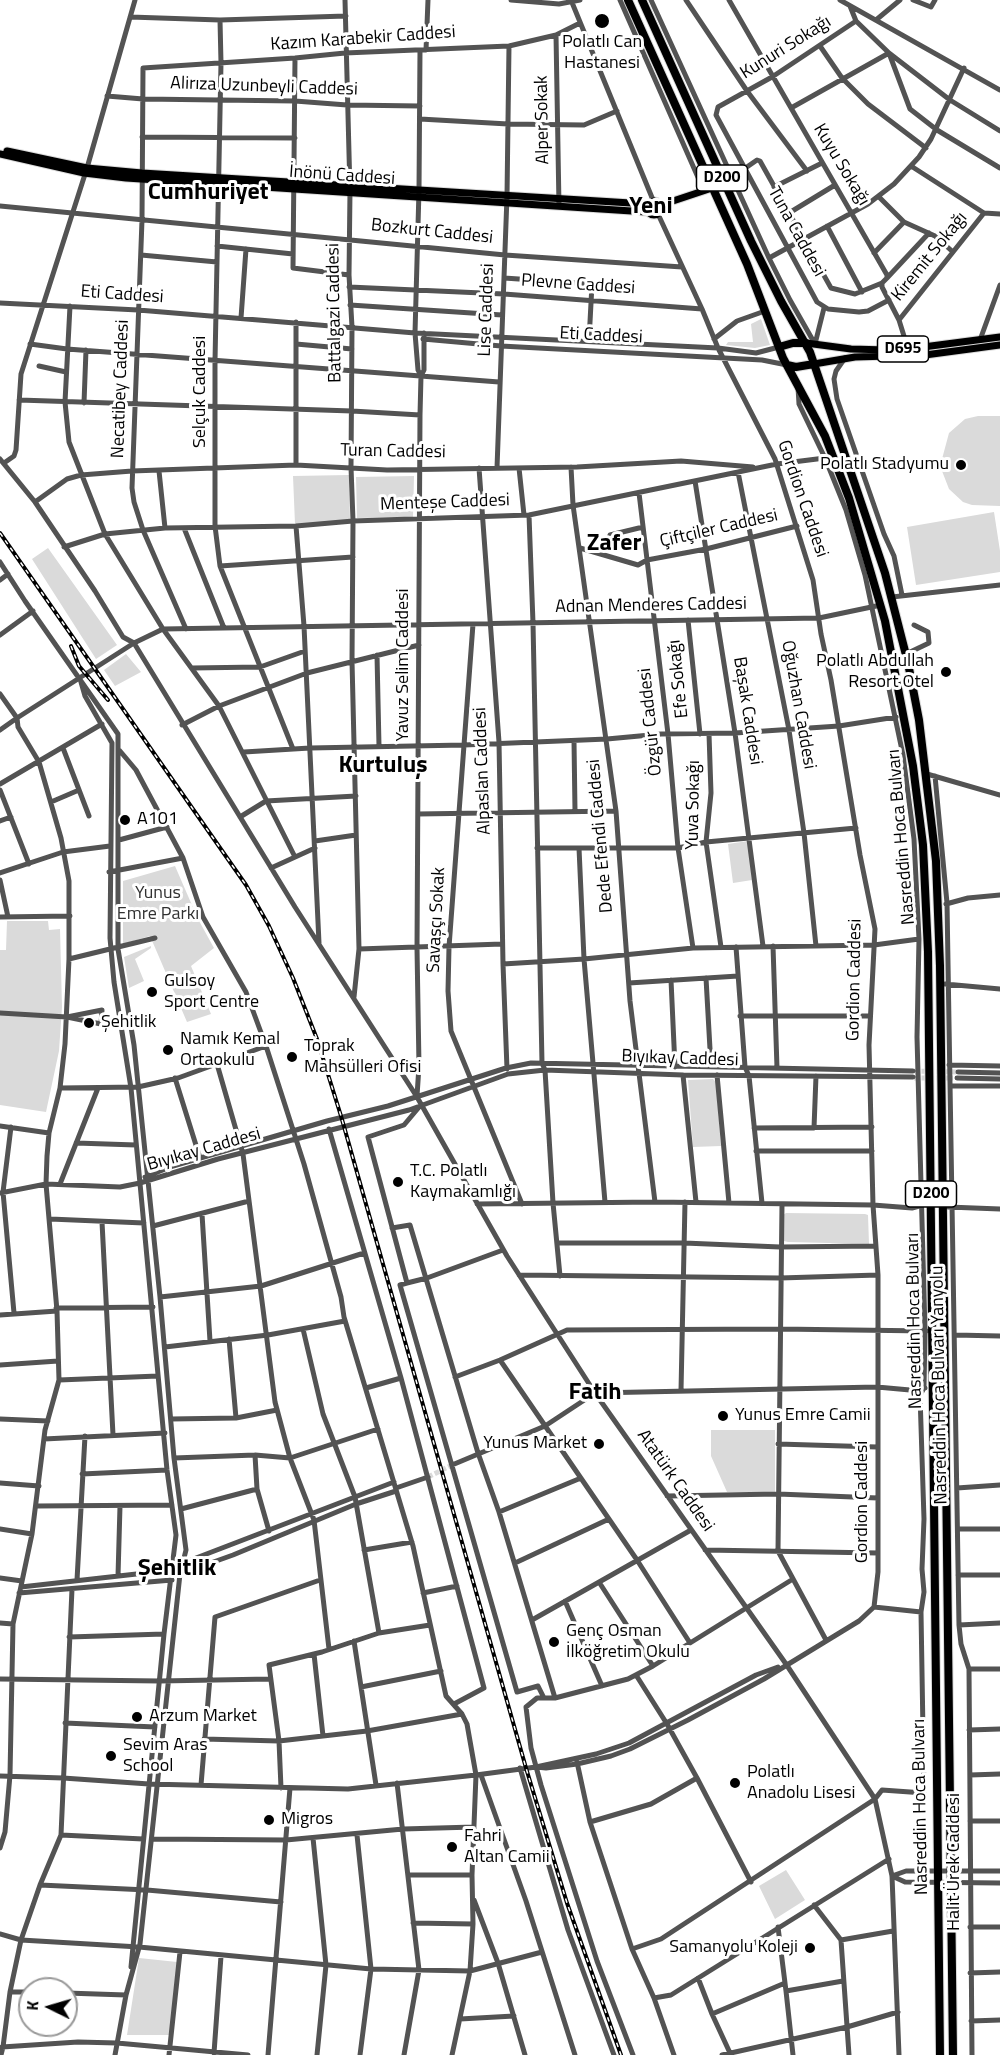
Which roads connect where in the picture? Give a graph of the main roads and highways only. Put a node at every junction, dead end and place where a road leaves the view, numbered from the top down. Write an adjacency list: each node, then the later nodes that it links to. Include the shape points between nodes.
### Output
1 (628, 0): 4 (highway, D200)
2 (642, 0): 9 (highway, D200, via 704,129 755,250)
3 (0, 152): 5 (main road, İnönü Caddesi, via 86,170 142,176 559,203)
4 (708, 189): 6 (main road); 10 (highway, D200, via 747,264)
5 (649, 205): 6 (main road, via 658,201); 6 (main road, via 651,214 658,214)
6 (661, 205)
7 (1000, 337): 9 (main road, D695, via 908,349)
8 (1000, 345): 12 (main road, D695)
9 (810, 346): 10 (highway, via 794,343); 12 (highway, Nasreddin Hoca Bulvarı / D200)
10 (779, 347): 11 (highway, D200)
11 (785, 361): 12 (highway, via 796,367); 13 (highway, Nasreddin Hoca Bulvarı / D200, via 825,436 860,532 895,663 924,866 928,952 928,1388)
12 (814, 364): 14 (highway, Nasreddin Hoca Bulvarı / D200, via 859,492 906,654 931,775 943,905)
13 (940, 2055)
14 (953, 2055)

